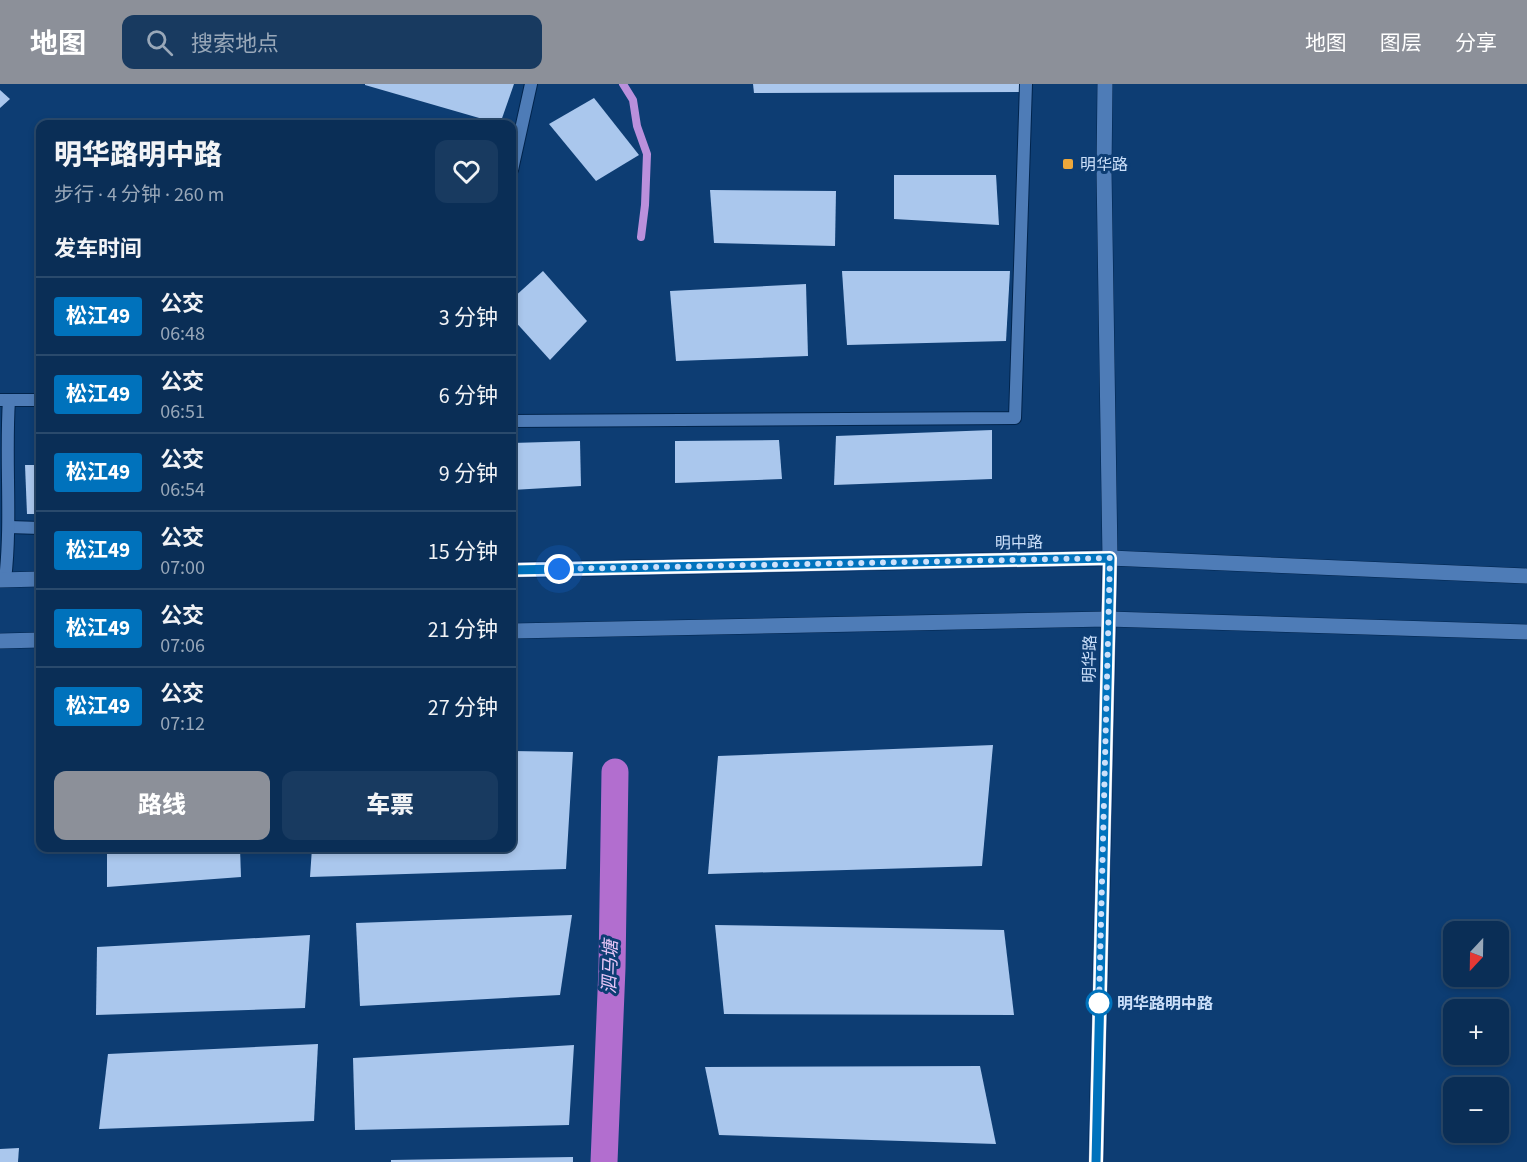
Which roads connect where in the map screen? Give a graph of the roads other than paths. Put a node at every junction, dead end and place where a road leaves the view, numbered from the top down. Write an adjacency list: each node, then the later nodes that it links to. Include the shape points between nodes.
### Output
1 (531, 84): 4 (lane)
2 (1026, 84): 7 (lane, via 1015,418)
3 (1105, 84): 10 (main road, 明华路)
4 (516, 152)
5 (4, 400): 6 (lane); 8 (lane)
6 (36, 400)
7 (516, 421)
8 (9, 527): 9 (lane); 14 (lane)
9 (36, 528)
10 (1110, 558): 11 (main road, 明中路); 12 (main road, 明中路); 15 (main road, 明华路)
11 (516, 570)
12 (1527, 576)
13 (36, 579): 14 (main road)
14 (3, 580)
15 (1108, 619): 16 (main road); 17 (main road); 20 (main road, 明华路)
16 (516, 631)
17 (1527, 632)
18 (0, 640): 19 (main road)
19 (36, 640)
20 (1096, 1162)

